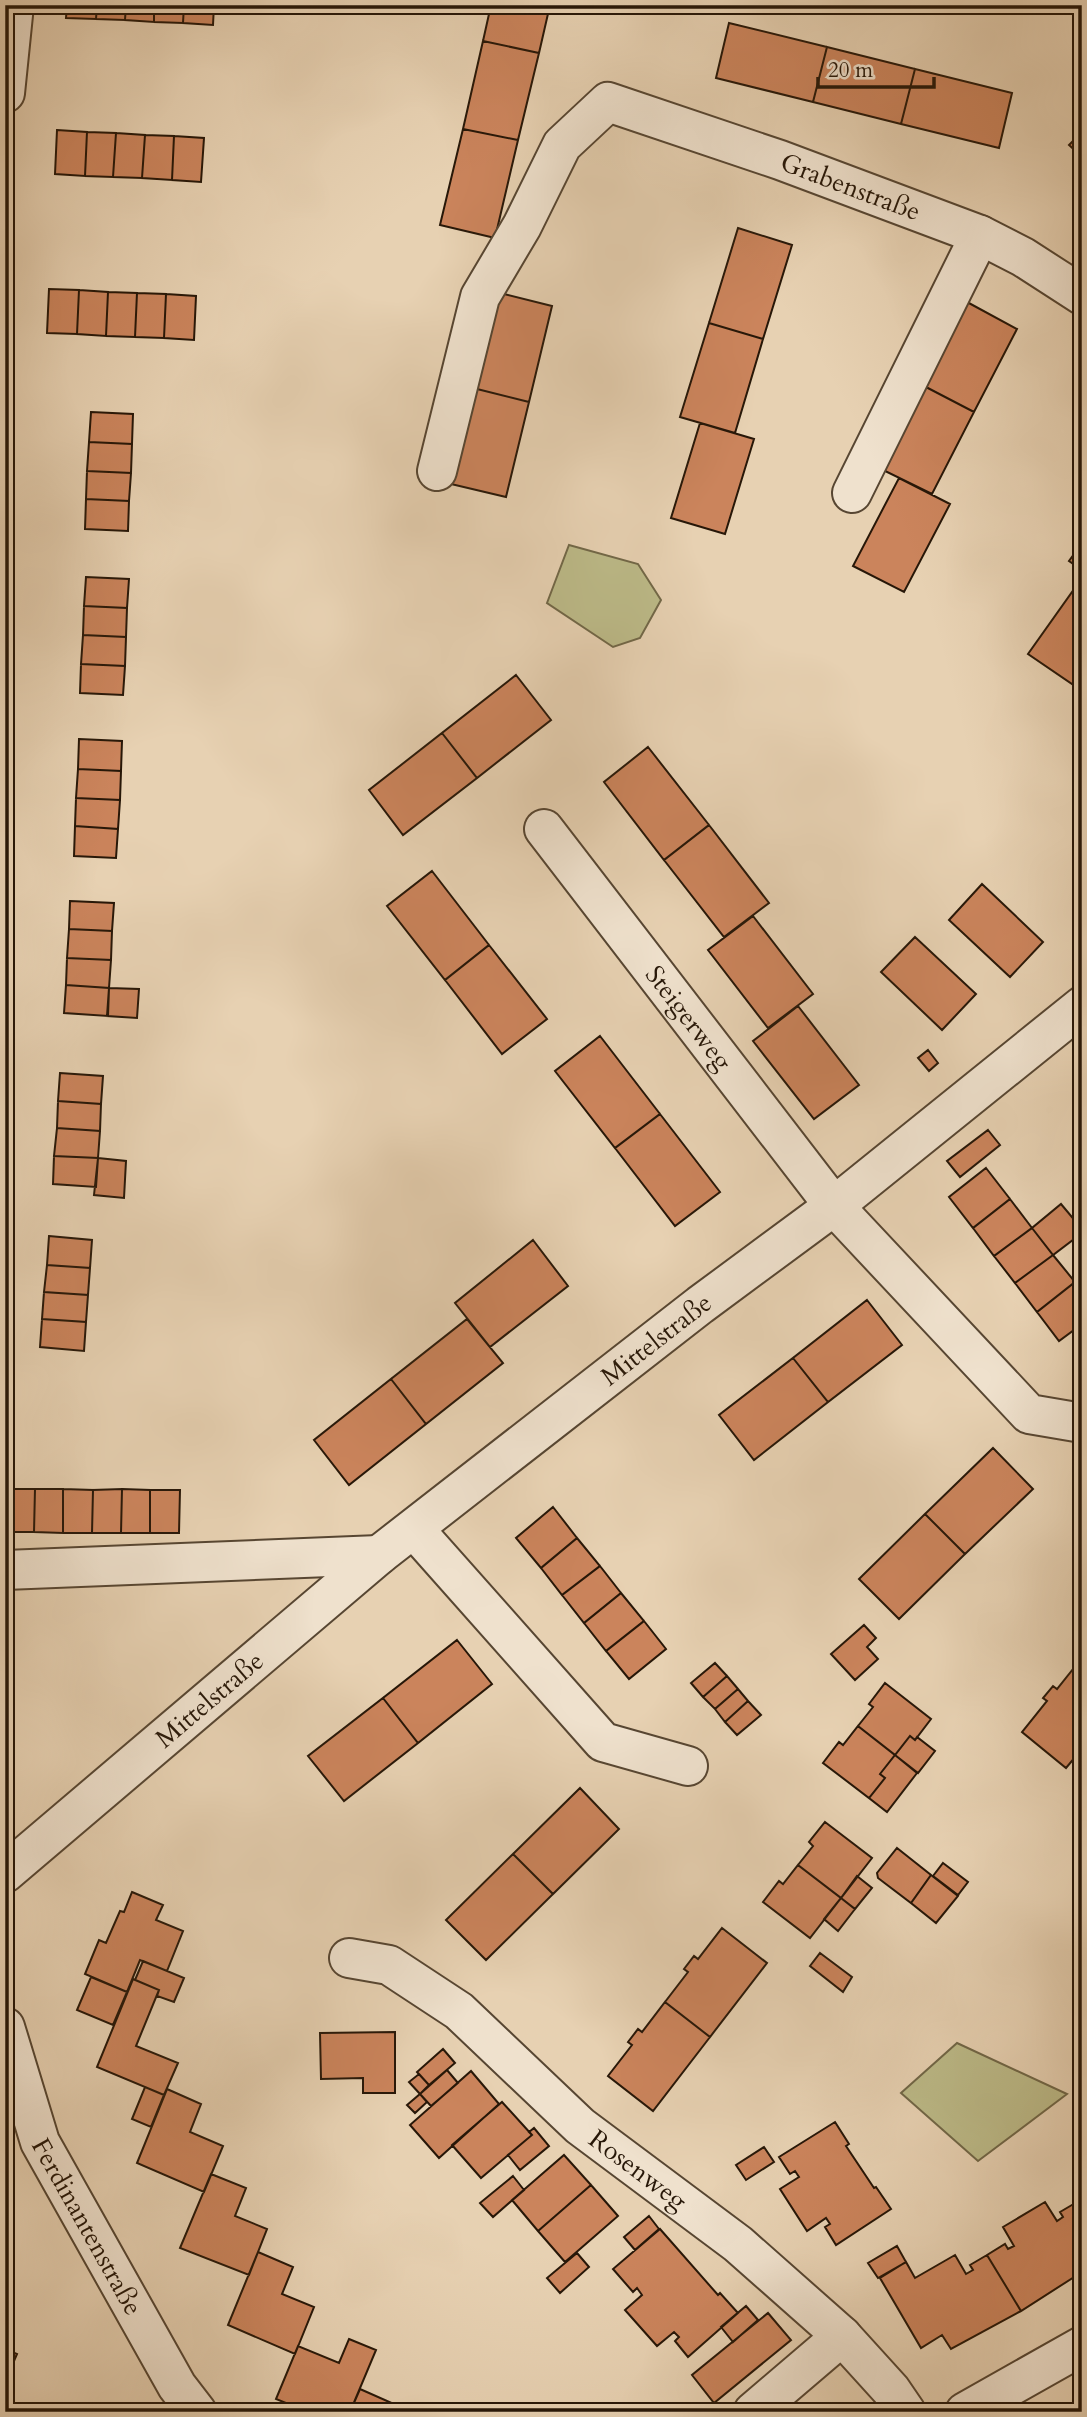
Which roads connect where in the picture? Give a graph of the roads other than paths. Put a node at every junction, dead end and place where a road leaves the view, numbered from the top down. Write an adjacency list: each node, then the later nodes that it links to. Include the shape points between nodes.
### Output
1 (14, 5): 2 (street)
2 (5, 93)
3 (980, 235): 4 (street, Grabenstraße); 5 (street, Grabenstraße, via 608,102 562,145 480,297); 6 (street)
4 (1082, 295)
5 (437, 471)
6 (852, 493)
7 (544, 829): 9 (street, Steigerweg)
8 (1082, 1006): 9 (street, Mittelstraße)
9 (834, 1206): 10 (street, via 1029,1413); 11 (street, Mittelstraße, via 699,1305)
10 (1082, 1423)
11 (414, 1529): 12 (street, Mittelstraße); 14 (street, via 603,1742)
12 (379, 1555): 13 (street); 15 (street, Mittelstraße)
13 (5, 1570)
14 (688, 1766)
15 (5, 1873)
16 (349, 1958): 18 (street, Rosenweg, via 389,1965 459,2011 580,2126 738,2244)
17 (5, 2027): 20 (street, Ferdinantenstraße, via 40,2142 177,2386)
18 (842, 2336): 21 (street); 22 (street, Rosenweg)
19 (1082, 2346): 23 (street)
20 (197, 2412)
21 (753, 2412)
22 (906, 2412)
23 (965, 2412)

